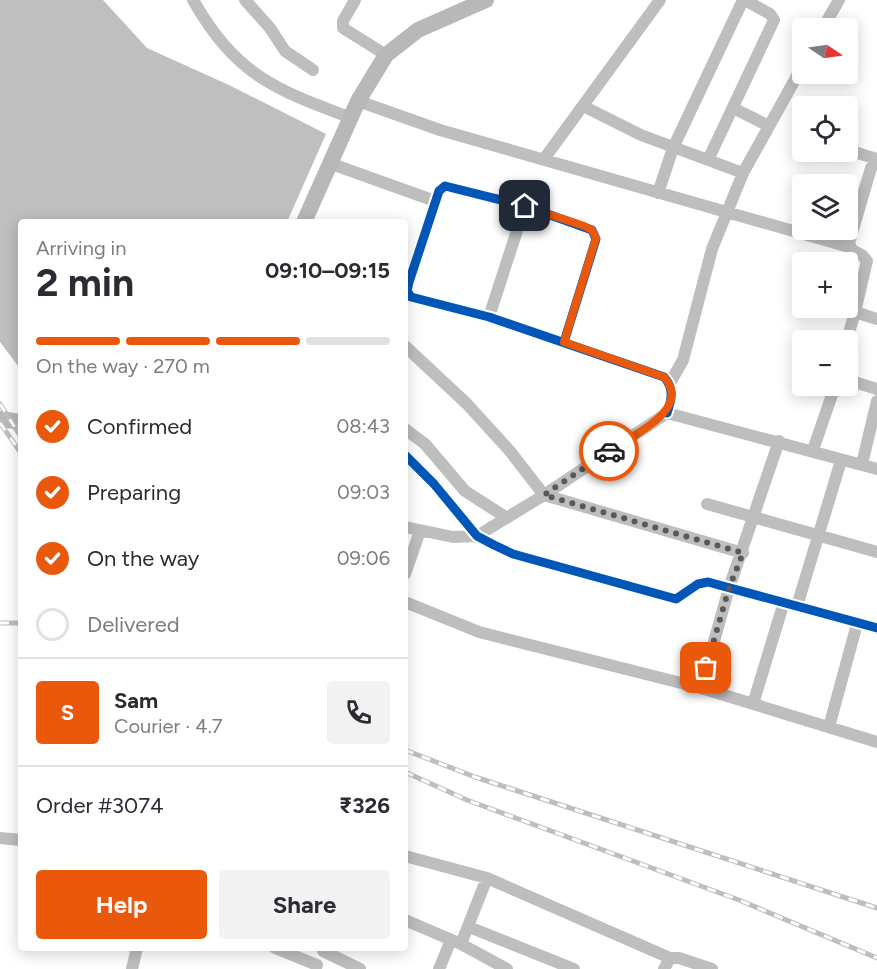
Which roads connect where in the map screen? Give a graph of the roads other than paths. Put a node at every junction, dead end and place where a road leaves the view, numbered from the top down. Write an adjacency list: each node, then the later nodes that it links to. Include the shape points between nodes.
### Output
1 (194, 0): 15 (street, via 221,41 246,68 286,94)
2 (245, 0): 10 (street, via 285,51)
3 (355, 0): 9 (street, via 343,28)
4 (486, 0): 9 (main road, via 418,30)
5 (660, 0): 13 (street)
6 (744, 0): 14 (street, via 771,14 774,20); 17 (street)
7 (839, 0): 8 (street)
8 (829, 18)
9 (386, 55): 12 (main road)
10 (313, 70)
11 (792, 84): 16 (street)
12 (358, 101): 15 (main road); 19 (street, via 440,130)
13 (583, 106): 17 (street); 19 (street)
14 (733, 108): 16 (street); 20 (street)
15 (351, 118): 22 (main road)
16 (770, 126): 23 (street)
17 (673, 148): 20 (street); 24 (street)
18 (858, 153): 21 (street)
19 (544, 159): 24 (street)
20 (708, 160): 23 (street)
21 (877, 160): 29 (street, via 871,168)
22 (330, 163): 25 (street); 28 (main road)
23 (743, 173): 27 (street)
24 (658, 193): 27 (street)
25 (435, 201): 26 (street, via 445,186); 31 (street)
26 (525, 206): 35 (street); 37 (street, via 584,226 596,238)
27 (728, 213): 29 (street); 39 (street, via 712,249 683,360)
28 (305, 219)
29 (849, 247): 30 (street)
30 (872, 259): 33 (street)
31 (408, 288)
32 (408, 292): 35 (street, via 420,301)
33 (858, 301)
34 (858, 313): 36 (street)
35 (489, 317): 37 (street)
36 (877, 319)
37 (564, 342): 39 (street, via 664,377)
38 (408, 349): 54 (street, via 467,404)
39 (670, 383): 44 (street, via 672,394)
40 (858, 383): 41 (street)
41 (877, 388)
42 (832, 396): 49 (street)
43 (877, 401): 52 (street)
44 (667, 413): 48 (street); 54 (street)
45 (0, 419): 46 (main road)
46 (18, 422)
47 (408, 431): 57 (street, via 425,444 465,492)
48 (779, 441): 49 (street); 56 (street)
49 (813, 450): 52 (street)
50 (408, 458): 60 (street)
51 (840, 464): 61 (street)
52 (862, 464): 53 (street)
53 (877, 469)
54 (544, 495): 57 (street); 63 (street)
55 (707, 504): 56 (street)
56 (755, 519): 61 (street); 63 (street)
57 (499, 523): 60 (street)
58 (408, 528): 59 (street)
59 (420, 531): 60 (street, via 453,537); 64 (street)
60 (477, 536): 65 (street, via 513,554 670,598 676,599 708,582)
61 (819, 537): 62 (street); 68 (street)
62 (877, 552)
63 (743, 553): 65 (street)
64 (408, 565)
65 (729, 588): 66 (street); 71 (street)
66 (784, 602): 68 (street); 72 (street)
67 (408, 603): 71 (street, via 479,632)
68 (797, 606): 69 (street)
69 (857, 624): 70 (street); 73 (street)
70 (877, 628)
71 (701, 688): 72 (street)
72 (753, 704): 73 (street)
73 (829, 728): 74 (street)
74 (877, 742)
75 (0, 838): 76 (street)
76 (18, 840)
77 (408, 857): 78 (street)
78 (487, 878): 80 (street); 86 (street)
79 (408, 921): 81 (street)
80 (469, 927): 81 (street); 92 (street)
81 (456, 942): 90 (street); 91 (street)
82 (136, 951): 88 (street)
83 (281, 951): 87 (street)
84 (324, 951): 87 (street)
85 (326, 951): 89 (street)
86 (667, 964): 93 (street, via 679,958)
87 (316, 967)
88 (132, 969)
89 (360, 969)
90 (439, 969)
91 (507, 969)
92 (574, 969)
93 (711, 969)

